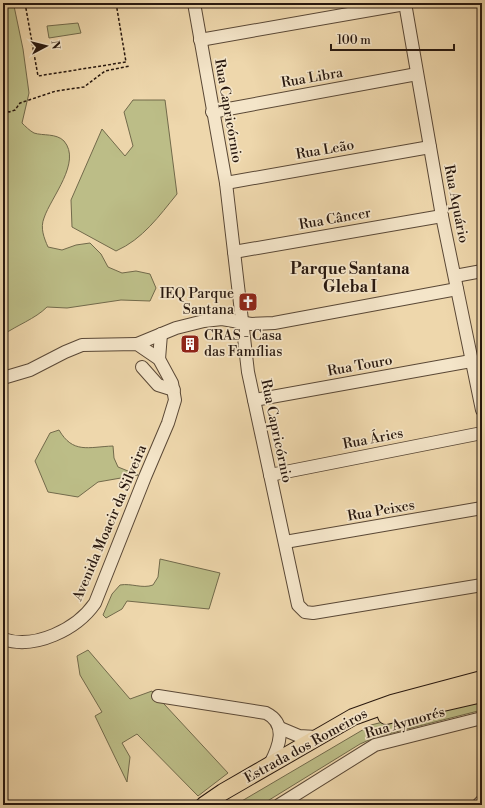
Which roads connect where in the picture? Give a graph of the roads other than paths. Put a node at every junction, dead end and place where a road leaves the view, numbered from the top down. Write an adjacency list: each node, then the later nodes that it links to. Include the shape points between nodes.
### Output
1 (194, 3): 3 (street, Rua Capricórnio)
2 (405, 3): 3 (street); 4 (street, Rua Aquário)
3 (200, 40): 5 (street, Rua Capricórnio)
4 (417, 74): 5 (street, Rua Libra); 6 (street, Rua Aquário)
5 (212, 112): 7 (street, Rua Capricórnio)
6 (430, 147): 7 (street, Rua Leão); 8 (street, Rua Aquário)
7 (226, 184): 9 (street, Rua Capricórnio)
8 (442, 216): 9 (street, Rua Câncer); 11 (street, Rua Aquário)
9 (234, 252): 13 (street, Rua Capricórnio)
10 (482, 271): 11 (street)
11 (455, 276): 12 (street, Rua Aquário)
12 (457, 289): 13 (street, via 274,323); 17 (street, Rua Aquário)
13 (241, 323): 14 (street, via 222,319 204,321); 21 (street, Rua Capricórnio)
14 (161, 334): 15 (street); 16 (street)
15 (138, 344): 16 (street, Avenida Moacir da Silveira); 19 (street, via 82,346 30,370)
16 (159, 359): 20 (street, Avenida Moacir da Silveira)
17 (471, 361): 21 (street, Rua Touro); 22 (street, Rua Aquário)
18 (142, 367): 20 (street, via 158,385)
19 (3, 378)
20 (174, 390): 28 (street, Avenida Moacir da Silveira, via 173,411 144,477 95,603 89,612 68,628 47,637 21,642)
21 (254, 400): 24 (street, Rua Capricórnio)
22 (482, 410)
23 (482, 433): 24 (street, Rua Áries)
24 (270, 475): 26 (street, Rua Capricórnio)
25 (482, 508): 26 (street, Rua Peixes)
26 (285, 542): 27 (street, Rua Capricórnio, via 298,605 310,613)
27 (482, 585)
28 (3, 639)
29 (482, 679): 34 (main road, Estrada dos Romeiros, via 371,710)
30 (482, 694): 38 (main road, Estrada dos Romeiros, via 410,710 344,732)
31 (158, 696): 33 (street, via 266,713 273,716)
32 (482, 718): 39 (street, Rua Aymorés, via 375,745)
33 (280, 728): 34 (street, via 299,736); 35 (street, via 278,747)
34 (316, 737): 35 (main road, Estrada dos Romeiros)
35 (270, 764): 37 (main road, Estrada dos Romeiros)
36 (482, 800): 40 (street)
37 (204, 805)
38 (221, 805)
39 (279, 805)
40 (478, 805)

